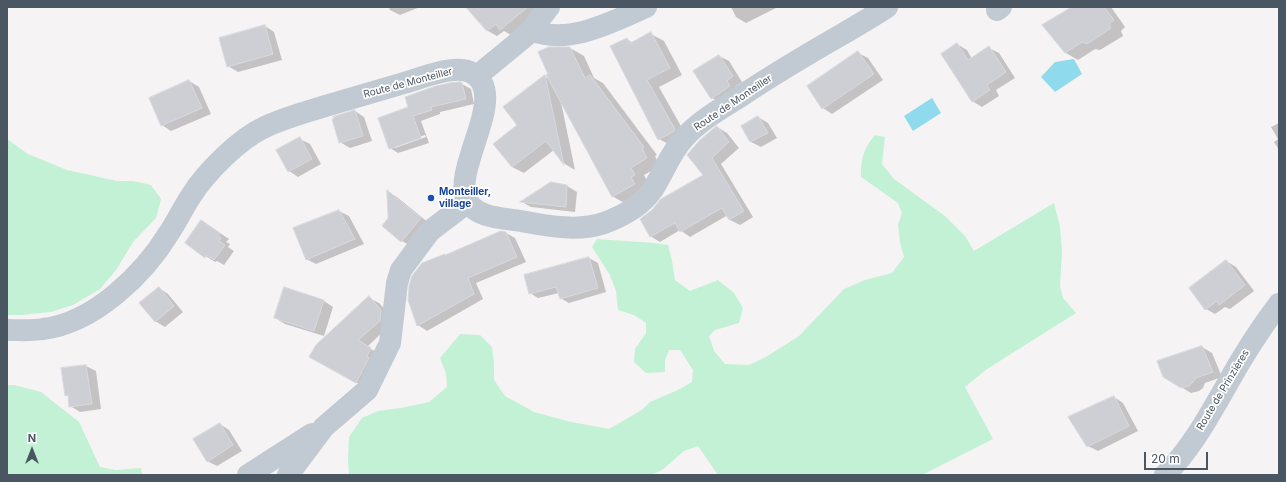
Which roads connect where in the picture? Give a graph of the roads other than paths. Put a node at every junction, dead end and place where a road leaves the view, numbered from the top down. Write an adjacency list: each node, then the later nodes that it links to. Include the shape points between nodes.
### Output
1 (549, 7): 4 (street)
2 (646, 7): 4 (street, via 582,32 548,35)
3 (887, 7): 6 (street, Route de Monteiller, via 791,64 702,122 687,134 674,150 652,192 628,212 616,218 590,227 577,228 534,224 482,214)
4 (531, 30): 5 (street)
5 (477, 76): 6 (street, via 485,90 485,105 465,176 464,192); 8 (street, Route de Monteiller, via 463,70 446,71 305,112 260,129 232,150 206,176 192,193 159,249 123,288 78,319 59,326 43,330)
6 (468, 202): 9 (street, via 430,231 401,270 397,283 390,343 367,390)
7 (1279, 304): 12 (street, Route de Prinzières, via 1254,338 1188,450)
8 (7, 330)
9 (324, 427): 10 (street); 11 (street)
10 (248, 475)
11 (288, 475)
12 (1165, 475)

